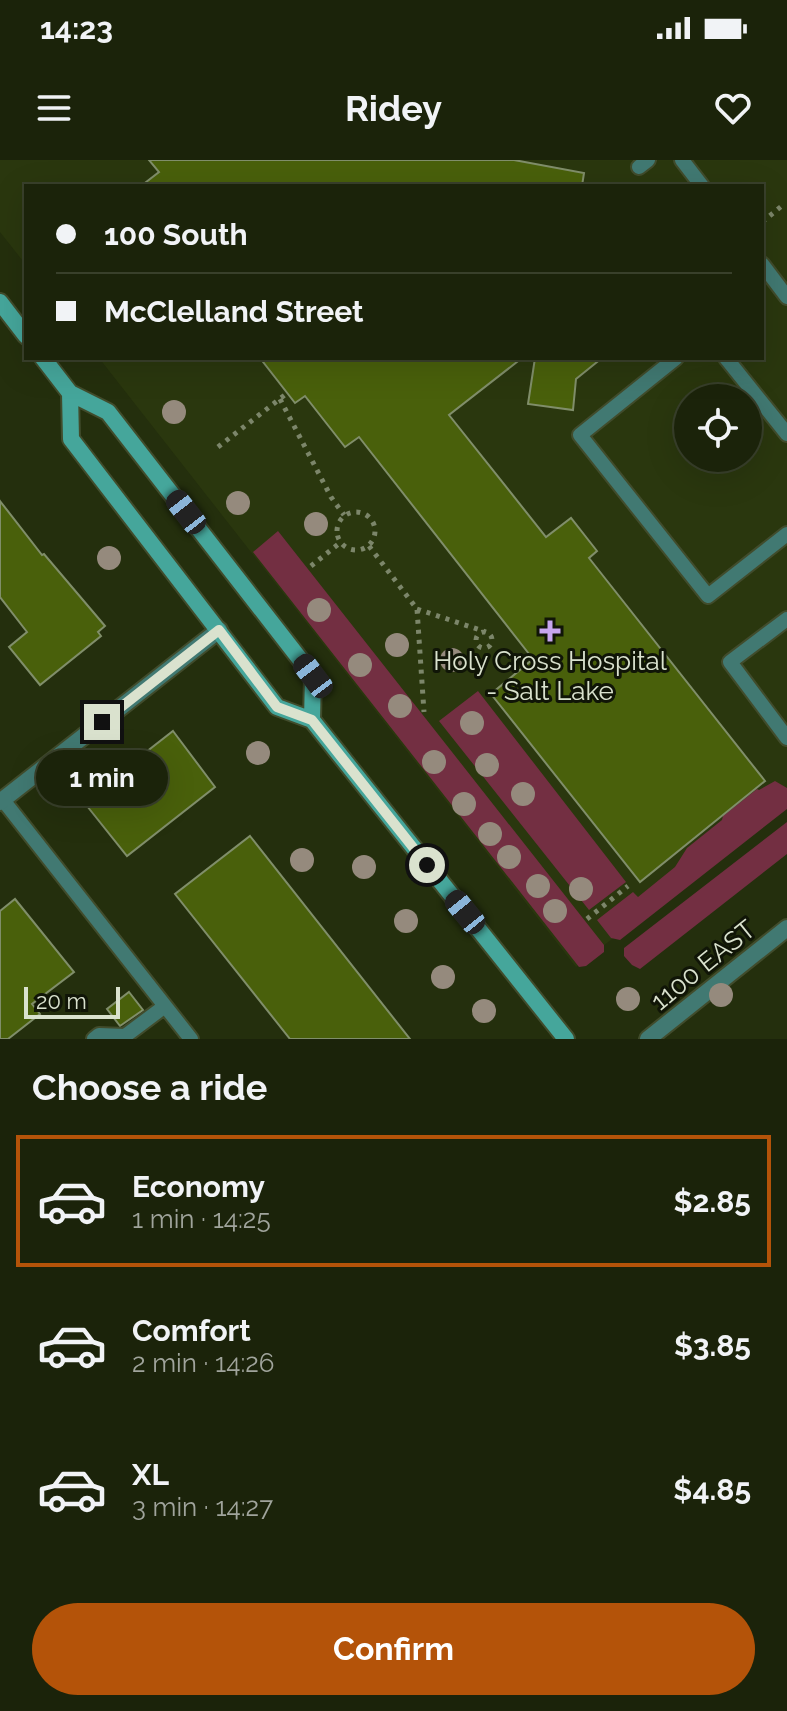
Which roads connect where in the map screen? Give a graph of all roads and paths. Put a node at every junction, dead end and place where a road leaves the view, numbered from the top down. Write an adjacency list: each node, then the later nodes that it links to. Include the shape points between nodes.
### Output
1 (682, 160): 2 (lane)
2 (700, 184)
3 (783, 205): 4 (path)
4 (764, 220)
5 (764, 267): 6 (lane)
6 (787, 297)
7 (0, 302): 8 (main road)
8 (24, 333)
9 (45, 360): 12 (main road)
10 (674, 360): 18 (lane, via 580,435 708,596)
11 (728, 360): 15 (lane)
12 (70, 393): 24 (main road, via 71,439); 27 (main road, via 108,412 313,676)
13 (286, 394): 14 (path)
14 (280, 399): 16 (path); 17 (path)
15 (787, 434)
16 (218, 447)
17 (344, 515): 19 (path, via 337,528); 20 (path, via 360,512 371,518 375,534)
18 (787, 534)
19 (341, 542): 20 (path, via 356,551); 21 (path)
20 (369, 546): 22 (path)
21 (311, 566)
22 (417, 609): 25 (path); 26 (path)
23 (787, 619): 28 (lane, via 730,662)
24 (219, 630): 27 (main road, via 277,707); 29 (street)
25 (486, 632)
26 (424, 712)
27 (312, 720): 36 (main road)
28 (784, 727)
29 (1, 801): 33 (lane)
30 (628, 886): 31 (path)
31 (587, 919)
32 (787, 928): 37 (street, 1100 EAST)
33 (165, 1006): 34 (lane, via 125,1036); 35 (lane)
34 (94, 1039)
35 (191, 1039)
36 (566, 1039)
37 (648, 1039)

